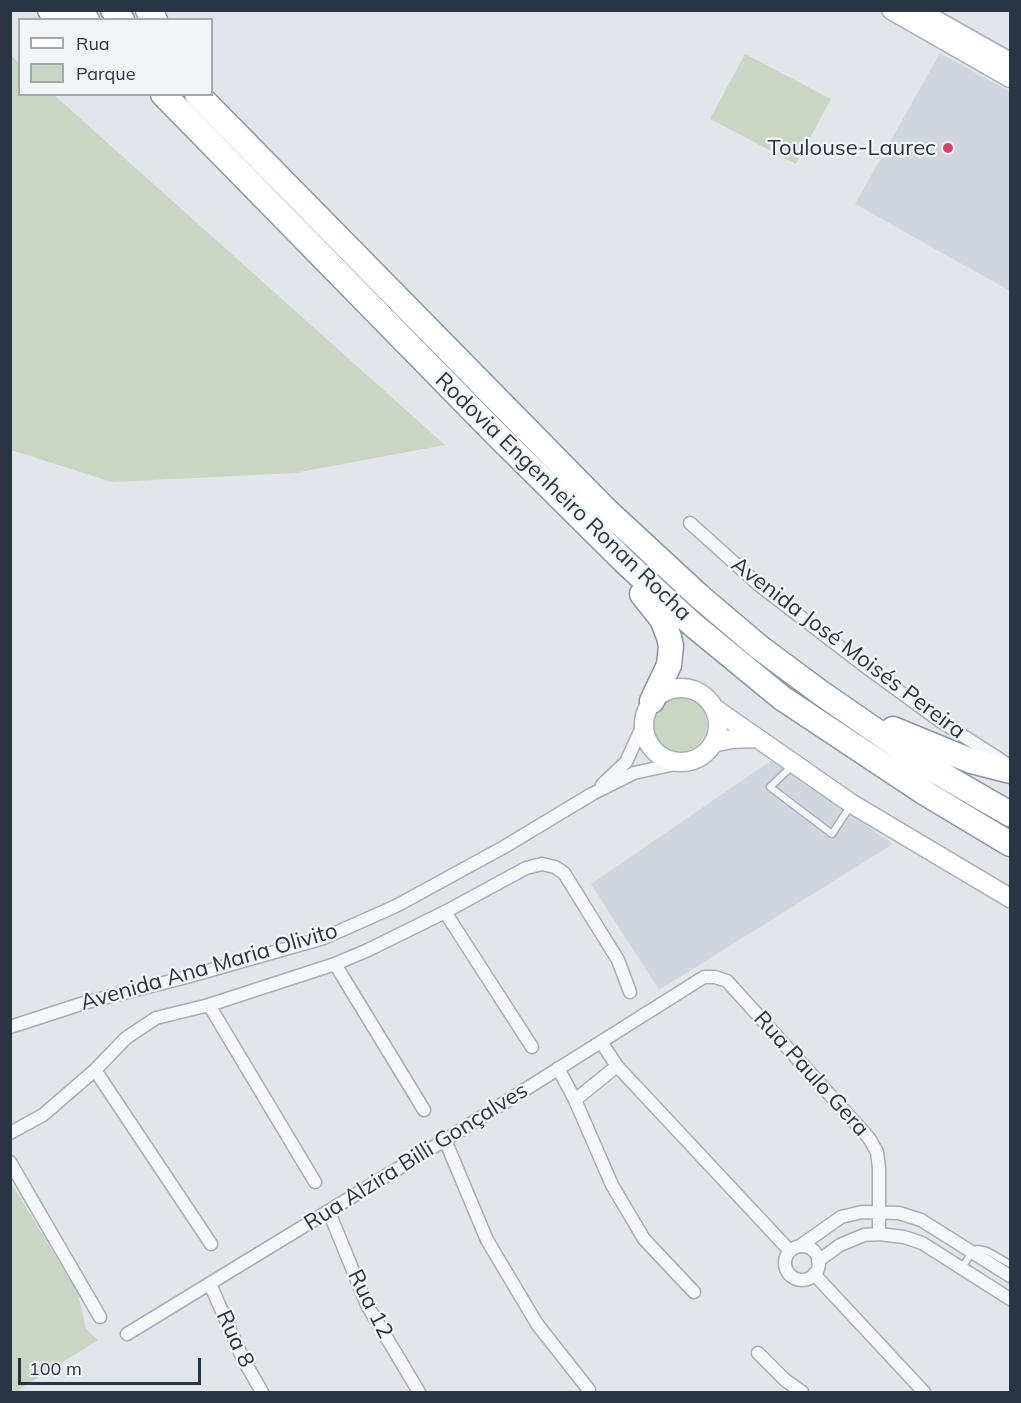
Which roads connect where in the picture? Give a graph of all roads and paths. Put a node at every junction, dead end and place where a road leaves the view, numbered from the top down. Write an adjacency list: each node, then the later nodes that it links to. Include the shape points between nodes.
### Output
1 (891, 10): 4 (street)
2 (918, 10): 3 (street)
3 (1011, 62)
4 (1011, 78)
5 (213, 87): 10 (highway)
6 (147, 96): 9 (highway)
7 (164, 96): 9 (highway, Rodovia Engenheiro Ronan Rocha)
8 (199, 96): 10 (highway, Rodovia Engenheiro Ronan Rocha)
9 (268, 200): 12 (highway, Rodovia Engenheiro Ronan Rocha)
10 (378, 276): 13 (highway, Rodovia Engenheiro Ronan Rocha, via 605,509 699,596)
11 (690, 523): 21 (street, Avenida José Moisés Pereira, via 759,585 870,670)
12 (588, 526): 14 (highway, via 666,628 671,646 669,665); 26 (highway, Rodovia Engenheiro Ronan Rocha, via 692,624 782,698)
13 (821, 693): 22 (highway, via 911,737); 25 (highway, Rodovia Engenheiro Ronan Rocha, via 927,766)
14 (651, 701): 15 (street, via 666,691 684,688 701,694); 16 (street)
15 (714, 708): 17 (street); 18 (street, via 717,732)
16 (643, 725): 19 (street, via 648,742 660,756); 23 (street, Avenida Ana Maria Olivito, via 626,762)
17 (757, 738): 18 (street); 20 (street)
18 (713, 743): 19 (street, via 695,759)
19 (684, 762): 23 (street, Avenida Ana Maria Olivito, via 634,773)
20 (795, 763): 24 (street); 24 (lane, via 770,787 832,834)
21 (1011, 766)
22 (1011, 771)
23 (592, 794): 33 (street, Avenida Ana Maria Olivito, via 396,906 324,938)
24 (852, 804): 27 (street)
25 (1011, 814)
26 (1011, 844)
27 (1011, 898)
28 (445, 912): 29 (street, Avenida Ana Maria Olivito); 31 (street, Avenida Ana Maria Olivito, via 526,868 542,864 555,867 564,873 618,960); 35 (street)
29 (334, 964): 32 (street, Avenida Ana Maria Olivito); 40 (street)
30 (704, 977): 34 (street, Rua Alzira Billi Gonçalves); 46 (street, Rua Paulo Gera, via 726,981 869,1138 877,1152)
31 (630, 992)
32 (209, 1005): 38 (street, Avenida Ana Maria Olivito, via 156,1017 126,1038); 44 (street)
33 (10, 1027)
34 (601, 1042): 36 (street); 37 (street, Rua Alzira Billi Gonçalves)
35 (532, 1047)
36 (616, 1066): 39 (street); 49 (street)
37 (558, 1068): 39 (street); 42 (street, Rua Alzira Billi Gonçalves)
38 (95, 1070): 41 (street, Avenida Ana Maria Olivito, via 43,1115); 48 (street)
39 (575, 1100): 57 (street, via 612,1185 644,1239)
40 (424, 1110)
41 (10, 1133)
42 (445, 1140): 45 (street, Rua Alzira Billi Gonçalves); 62 (street, via 487,1240 537,1324)
43 (10, 1162): 59 (street)
44 (315, 1182)
45 (328, 1212): 56 (street, Rua Alzira Billi Gonçalves); 64 (street, Rua 12, via 367,1305)
46 (880, 1212): 47 (street, Rua Paulo Gera); 49 (street, via 841,1217); 50 (street, via 921,1220)
47 (879, 1234): 51 (street, via 864,1235 840,1245); 53 (street, via 922,1243)
48 (211, 1244)
49 (795, 1248): 51 (street, via 805,1246); 54 (street, via 787,1255 785,1265 790,1275 805,1279)
50 (972, 1252): 52 (lane, via 981,1248); 53 (lane); 55 (street)
51 (818, 1261): 54 (street)
52 (1011, 1264)
53 (962, 1268): 58 (street)
54 (814, 1274): 66 (street)
55 (1011, 1276)
56 (210, 1284): 60 (street, Rua Alzira Billi Gonçalves); 63 (street, Rua 8)
57 (694, 1292)
58 (1011, 1299)
59 (100, 1317)
60 (127, 1334)
61 (758, 1353): 65 (street)
62 (589, 1390)
63 (262, 1392)
64 (419, 1392)
65 (802, 1392)
66 (924, 1392)

